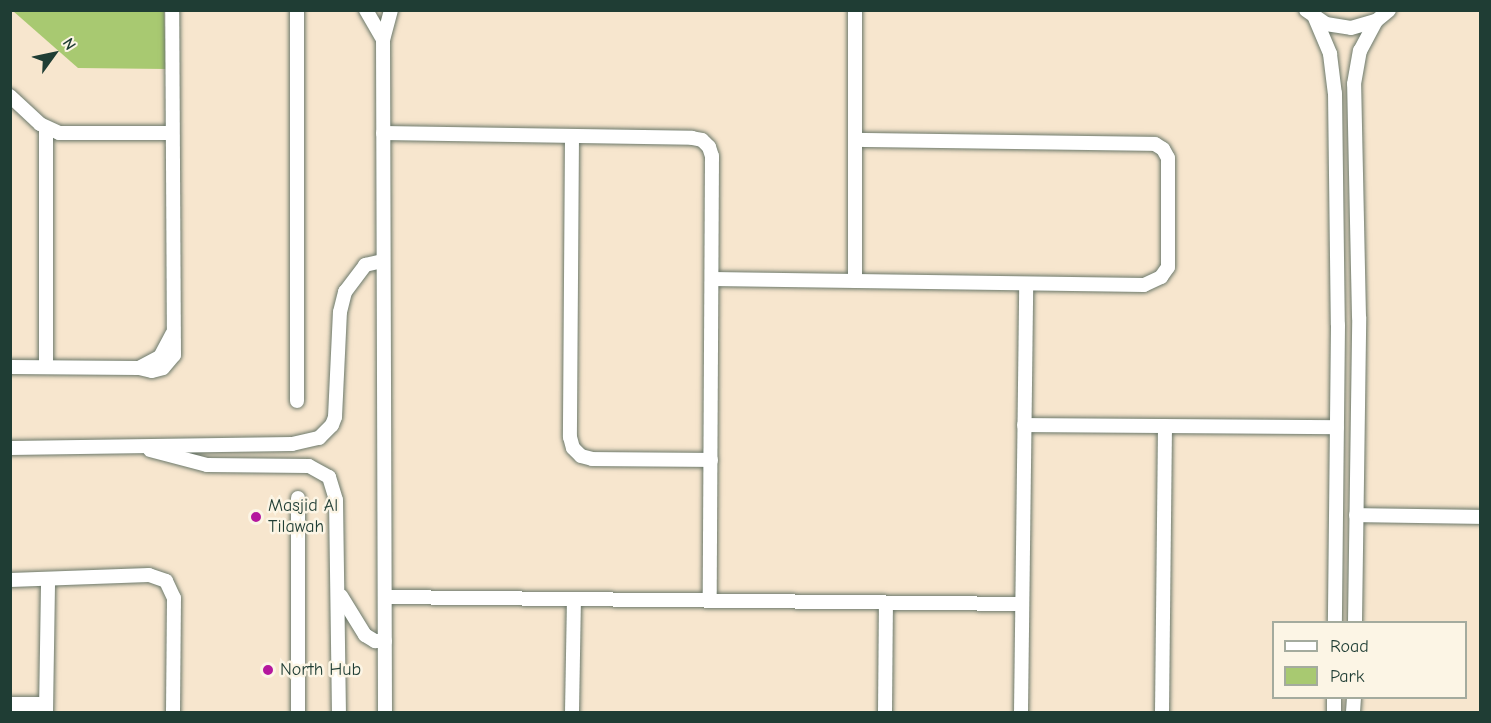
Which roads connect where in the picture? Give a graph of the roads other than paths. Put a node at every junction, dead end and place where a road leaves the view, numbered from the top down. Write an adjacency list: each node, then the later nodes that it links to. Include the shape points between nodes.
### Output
1 (172, 10): 12 (street)
2 (297, 10): 22 (street)
3 (366, 10): 9 (street)
4 (391, 10): 9 (street)
5 (855, 10): 15 (street)
6 (1389, 10): 8 (street)
7 (1310, 14): 8 (street, via 1326,24 1351,28); 25 (street, via 1330,54 1335,80)
8 (1376, 21): 34 (street, via 1360,51 1354,84 1359,316)
9 (383, 40): 13 (street)
10 (10, 96): 11 (street)
11 (46, 128): 12 (street, via 66,134); 20 (street)
12 (171, 133): 20 (street, via 172,332 160,357 139,368)
13 (383, 133): 14 (street); 16 (street)
14 (572, 136): 17 (street, via 692,138 706,143 712,156); 30 (street, via 573,448 580,456 592,459)
15 (855, 140): 18 (street); 19 (street, via 1150,143 1163,149 1168,163 1168,260 1161,278 1144,285)
16 (384, 261): 27 (street, via 364,265 342,298 332,425 311,442); 39 (street)
17 (712, 279): 18 (street); 30 (street)
18 (855, 281): 19 (street)
19 (1026, 284): 23 (street)
20 (46, 366): 21 (street)
21 (10, 367)
22 (297, 401)
23 (1024, 425): 24 (street); 43 (street)
24 (1165, 426): 25 (street); 56 (street)
25 (1337, 427): 44 (street)
26 (219, 444): 27 (street); 29 (street); 32 (street, via 214,454)
27 (292, 444): 31 (street)
28 (10, 448): 29 (street)
29 (142, 448): 32 (street)
30 (711, 460): 41 (street)
31 (290, 465): 32 (street); 38 (street, via 316,468 333,484)
32 (217, 466)
33 (298, 498): 50 (street)
34 (1356, 515): 35 (street); 45 (street)
35 (1480, 517)
36 (10, 580): 37 (street)
37 (48, 580): 48 (street); 49 (street, via 155,576 166,581 173,592)
38 (339, 591): 46 (street, via 365,635); 51 (street)
39 (385, 597): 40 (street); 46 (street)
40 (573, 599): 41 (street); 53 (street)
41 (710, 601): 42 (street)
42 (886, 603): 43 (street); 54 (street)
43 (1022, 604): 55 (street)
44 (1335, 621)
45 (1355, 621)
46 (385, 641): 52 (street)
47 (10, 704): 48 (street)
48 (46, 708)
49 (173, 712)
50 (298, 712)
51 (339, 712)
52 (385, 712)
53 (572, 712)
54 (885, 712)
55 (1021, 712)
56 (1162, 712)

